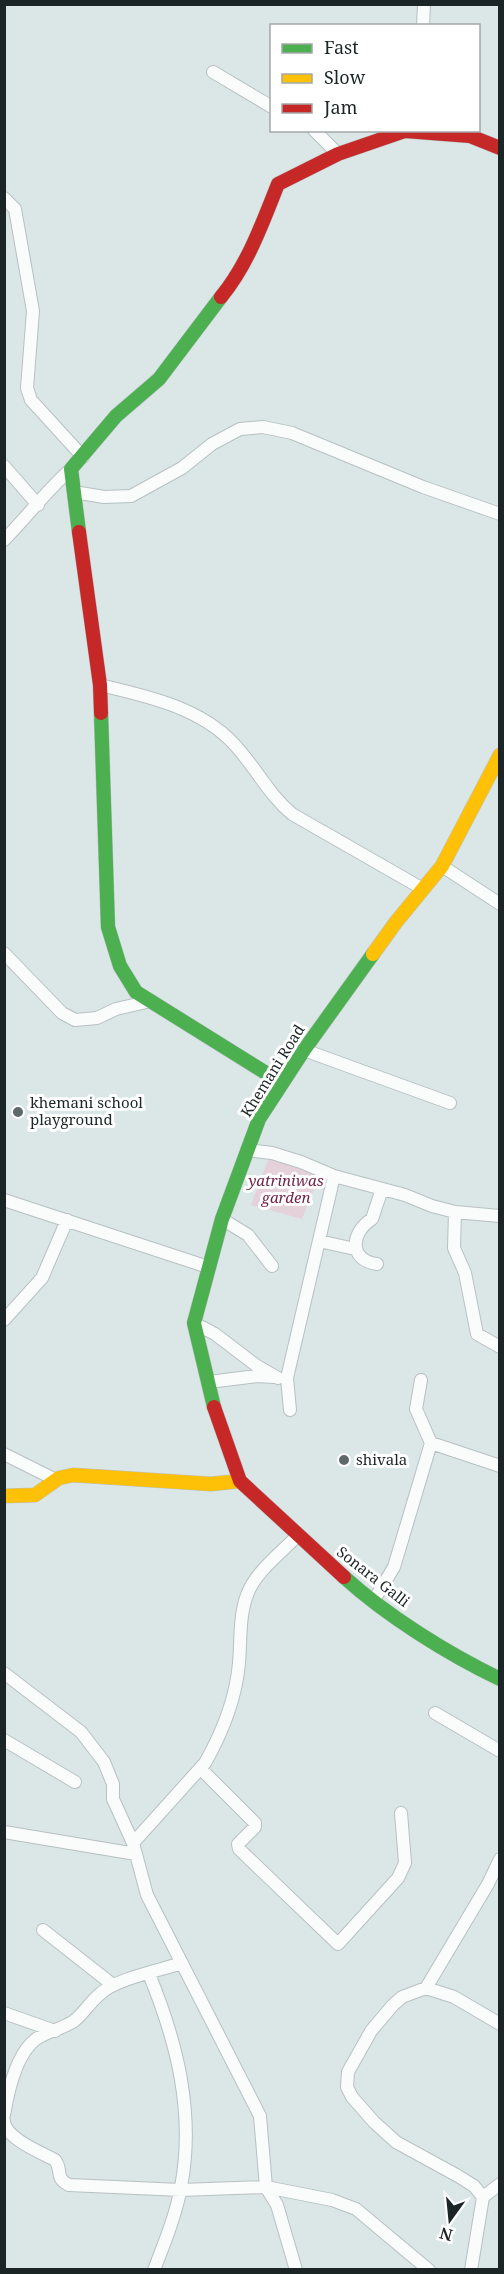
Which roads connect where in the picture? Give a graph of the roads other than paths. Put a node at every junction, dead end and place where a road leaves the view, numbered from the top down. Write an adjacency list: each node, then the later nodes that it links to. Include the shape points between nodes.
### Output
1 (424, 4): 2 (street)
2 (423, 24)
3 (213, 72): 4 (street)
4 (270, 106)
5 (316, 132): 9 (street)
6 (402, 132): 9 (street)
7 (424, 132): 8 (street, via 470,136)
8 (500, 148)
9 (338, 154): 11 (street, via 278,184 255,243 232,284 159,378 116,416)
10 (4, 198): 11 (street, via 15,209 33,312 27,388 31,400)
11 (83, 457): 13 (street)
12 (4, 466): 15 (street)
13 (70, 470): 14 (street); 15 (street)
14 (74, 492): 16 (street, via 131,496 240,429 263,427 292,432 423,488); 18 (street)
15 (38, 505): 17 (street)
16 (500, 514)
17 (4, 540)
18 (100, 685): 21 (street, via 153,698 212,726 233,743 278,803 292,814); 24 (street, via 108,927 120,966 136,992)
19 (500, 755): 20 (street, Khemani Road)
20 (442, 867): 21 (street, Khemani Road); 22 (street)
21 (423, 889): 25 (street, Khemani Road)
22 (500, 904)
23 (4, 954): 24 (street, via 62,1013 75,1020 97,1018)
24 (151, 1001): 26 (street)
25 (304, 1050): 26 (street, Khemani Road); 27 (street)
26 (282, 1083): 28 (street, Khemani Road, via 259,1119)
27 (450, 1103)
28 (247, 1150): 29 (street, via 272,1153); 34 (street, Khemani Road)
29 (334, 1176): 30 (street); 36 (street)
30 (382, 1189): 32 (street); 37 (street, via 372,1219 360,1230)
31 (4, 1200): 35 (street)
32 (455, 1212): 33 (street); 43 (street, via 454,1248 465,1273 477,1334)
33 (500, 1216)
34 (222, 1219): 39 (street, via 248,1235); 40 (street, Khemani Road)
35 (67, 1220): 40 (street); 41 (street, via 42,1278)
36 (319, 1240): 37 (street); 44 (street)
37 (355, 1249): 38 (street, via 360,1259)
38 (377, 1264)
39 (272, 1266)
40 (208, 1267): 42 (street, Khemani Road)
41 (4, 1320)
42 (194, 1323): 44 (street, via 216,1334 257,1366); 46 (street, Khemani Road)
43 (500, 1347)
44 (282, 1378): 46 (street, via 257,1376); 47 (street)
45 (421, 1380): 48 (street, via 416,1409)
46 (208, 1382): 52 (street, Khemani Road)
47 (290, 1410)
48 (431, 1443): 50 (street); 55 (street, via 394,1567)
49 (4, 1454): 51 (street)
50 (500, 1466)
51 (54, 1479): 52 (street, via 73,1475 211,1484); 53 (street, via 35,1495)
52 (240, 1481): 54 (street, Sonara Galli)
53 (4, 1496)
54 (297, 1536): 55 (street, Sonara Galli); 61 (street, via 254,1581 247,1594 237,1680 222,1729)
55 (374, 1600): 57 (street, Sonara Galli, via 420,1634)
56 (4, 1673): 65 (street, via 81,1732 104,1762 113,1784 113,1799)
57 (500, 1679)
58 (435, 1713): 60 (street)
59 (4, 1740): 62 (street)
60 (500, 1751)
61 (200, 1768): 63 (street, via 255,1823 238,1844 239,1849 338,1944 398,1878 405,1863); 65 (street)
62 (75, 1782)
63 (401, 1813)
64 (4, 1832): 65 (street)
65 (135, 1848): 68 (street, via 147,1895)
66 (500, 1859): 71 (street)
67 (43, 1930): 70 (street)
68 (182, 1963): 69 (street); 79 (street, via 260,2116)
69 (149, 1974): 70 (street); 80 (street, via 171,2032 185,2107)
70 (113, 1985): 74 (street, via 74,2021)
71 (426, 1988): 73 (street, via 454,1997); 81 (street, via 402,1997 371,2031 348,2072 347,2087 359,2107 396,2142 474,2186)
72 (4, 2013): 74 (street)
73 (500, 2024)
74 (55, 2031): 75 (street, via 42,2035 27,2048 8,2090)
75 (4, 2115)
76 (4, 2121): 77 (street)
77 (4, 2125): 80 (street, via 10,2134 55,2160 59,2177 69,2185)
78 (500, 2184): 81 (street)
79 (266, 2187): 80 (street); 83 (street, via 277,2205); 84 (street, via 333,2200 356,2209)
80 (181, 2190): 82 (street)
81 (483, 2197): 85 (street)
82 (154, 2270)
83 (296, 2270)
84 (429, 2270)
85 (471, 2270)

